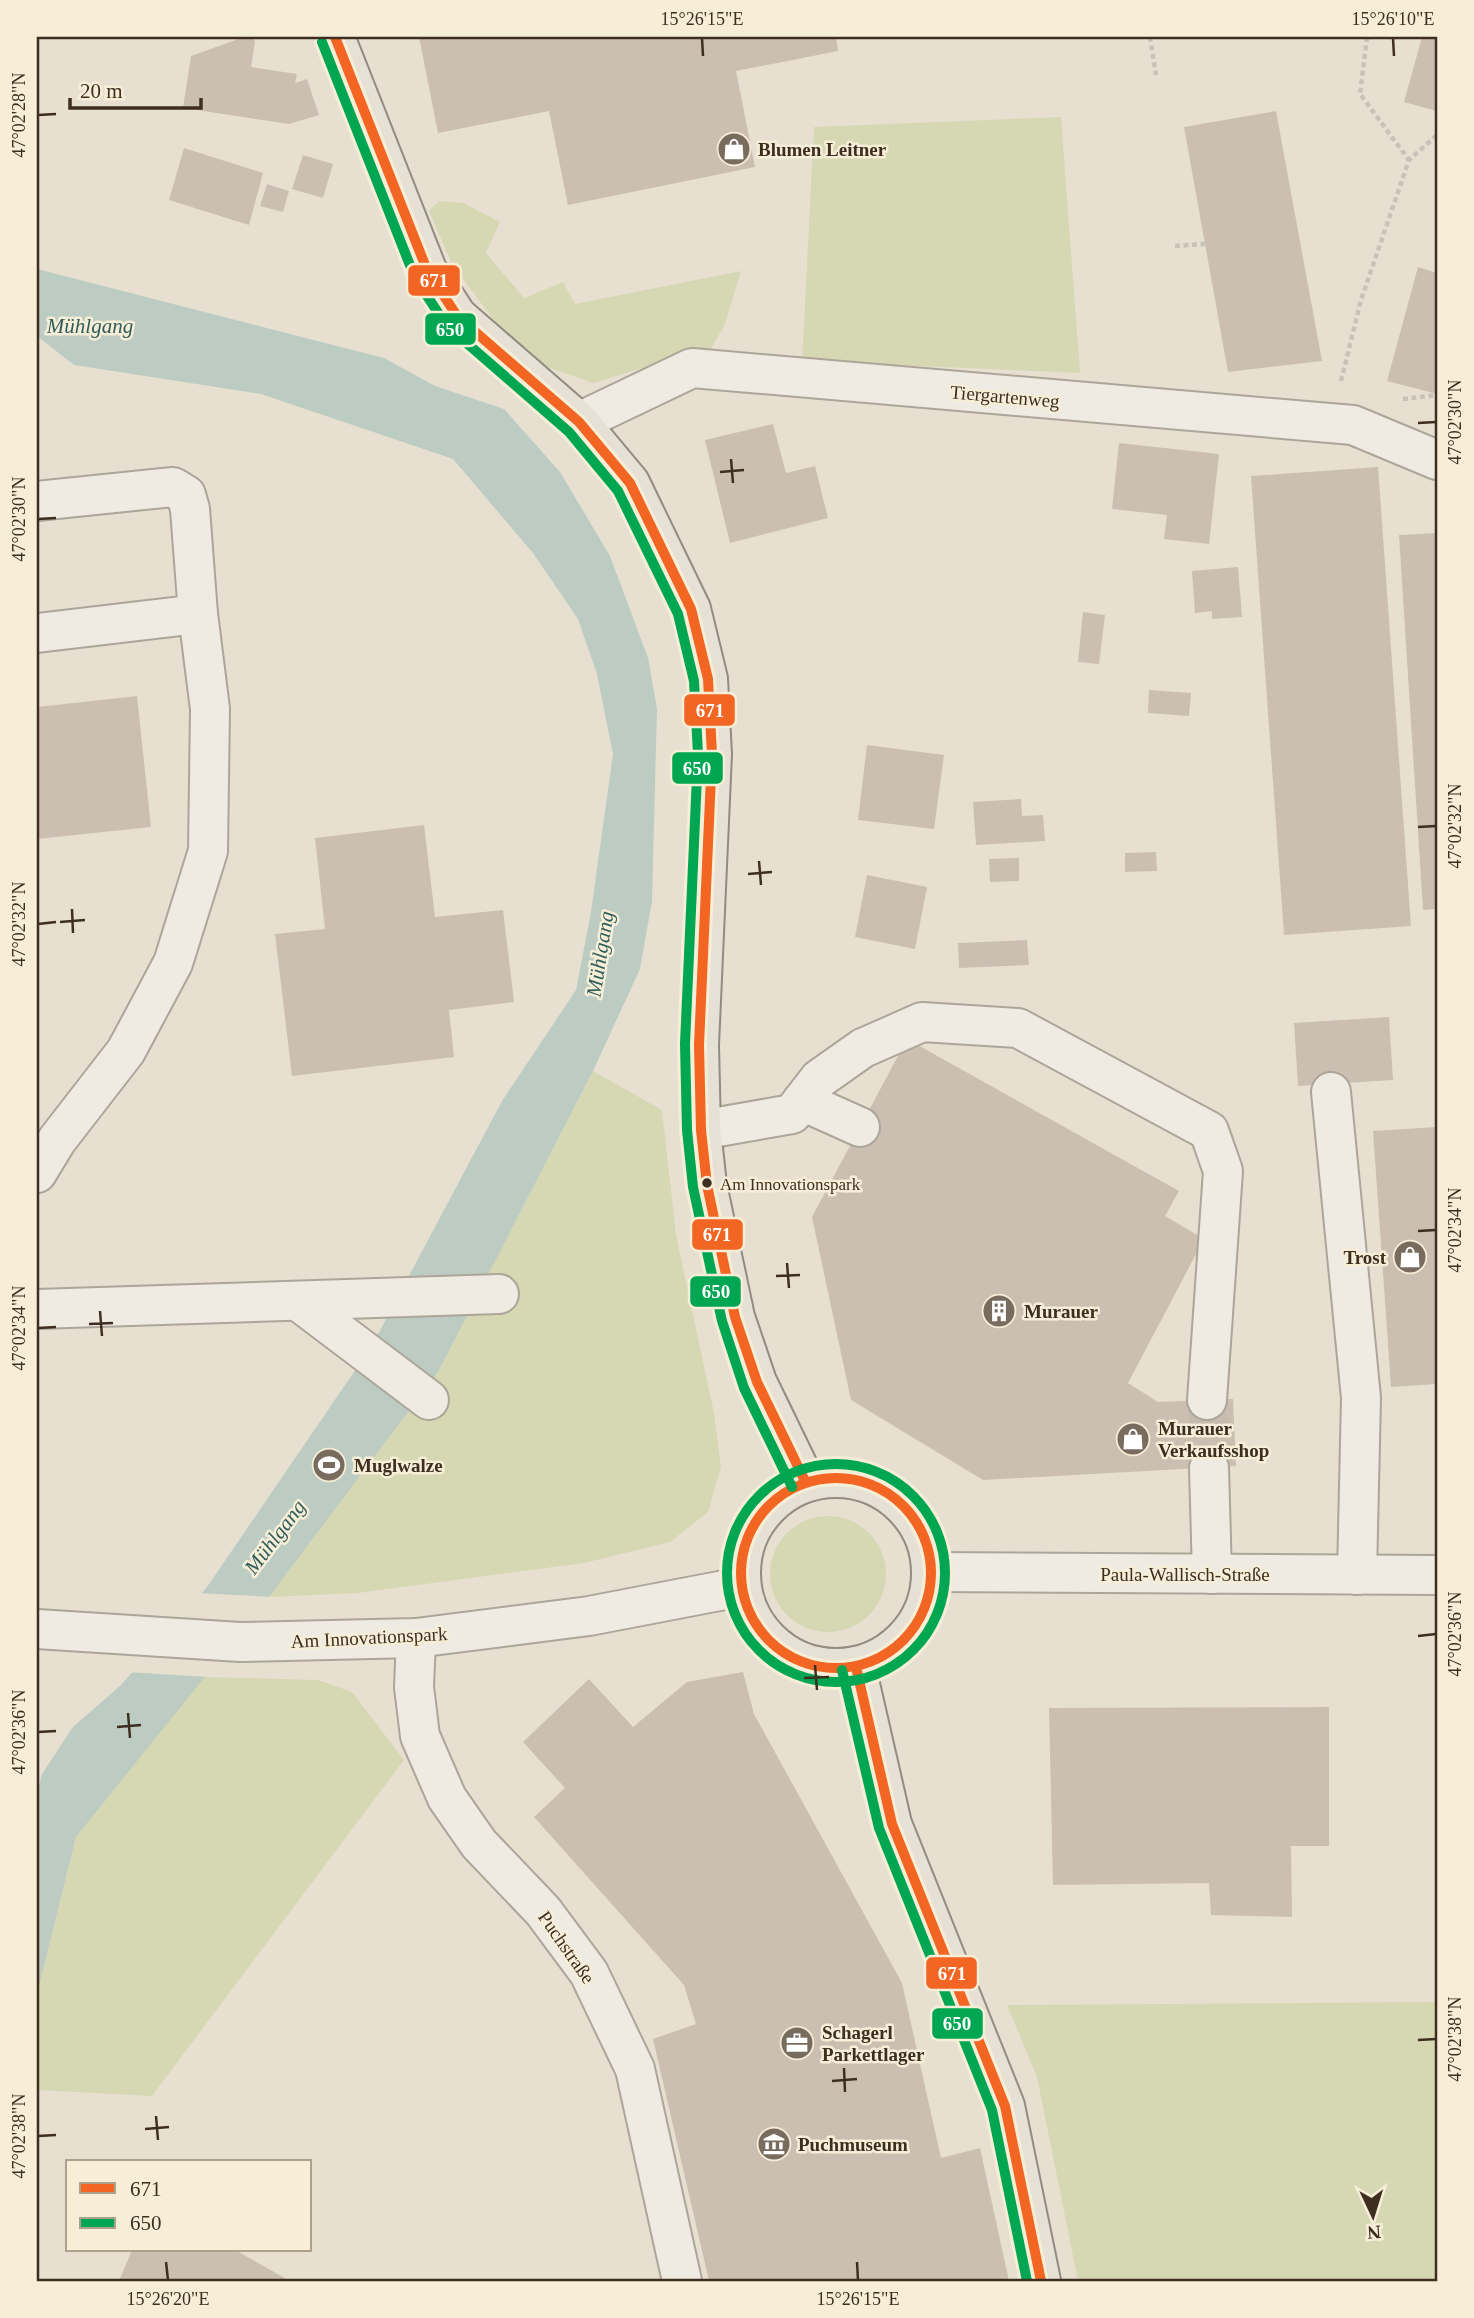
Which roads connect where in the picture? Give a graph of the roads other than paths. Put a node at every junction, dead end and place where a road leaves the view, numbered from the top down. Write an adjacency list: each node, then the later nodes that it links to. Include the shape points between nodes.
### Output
1 (335, 37): 2 (main road, via 427,270 457,316)
2 (579, 422): 3 (street, Tiergartenweg, via 692,368 1353,425); 10 (main road, via 630,482 691,608 708,679 712,754 699,1032)
3 (1437, 460)
4 (37, 501): 5 (street, via 173,487 187,495)
5 (198, 614): 6 (street); 11 (street, via 210,709 208,851 173,963 132,1040)
6 (37, 633)
7 (1331, 1092): 21 (street, via 1361,1398)
8 (802, 1101): 9 (street); 10 (street, via 792,1114); 16 (street, via 819,1079 863,1048 922,1022 1018,1028 1209,1131 1223,1171)
9 (860, 1127)
10 (701, 1130): 18 (main road, via 707,1185 735,1317 757,1382)
11 (37, 1173)
12 (499, 1294): 13 (street)
13 (298, 1301): 14 (street); 15 (street)
14 (37, 1309)
15 (429, 1400)
16 (1207, 1400)
17 (1209, 1468): 20 (street)
18 (804, 1481): 19 (main road, via 880,1487 916,1518); 23 (main road, via 780,1493 756,1517)
19 (932, 1573): 20 (street, Paula-Wallisch-Straße); 26 (main road, via 929,1595 903,1641)
20 (1212, 1574): 21 (street, Paula-Wallisch-Straße)
21 (1357, 1575): 22 (street, Paula-Wallisch-Straße)
22 (1437, 1575)
23 (740, 1587): 25 (street, Am Innovationspark, via 589,1616); 26 (main road, via 754,1624 794,1659)
24 (37, 1629): 25 (street, Am Innovationspark, via 240,1642)
25 (416, 1638): 27 (street, Puchstraße, via 414,1687 420,1736 447,1798 479,1844 543,1911 589,1973 635,2069)
26 (856, 1667): 28 (main road, via 892,1824 1005,2106)
27 (682, 2281)
28 (1041, 2281)

